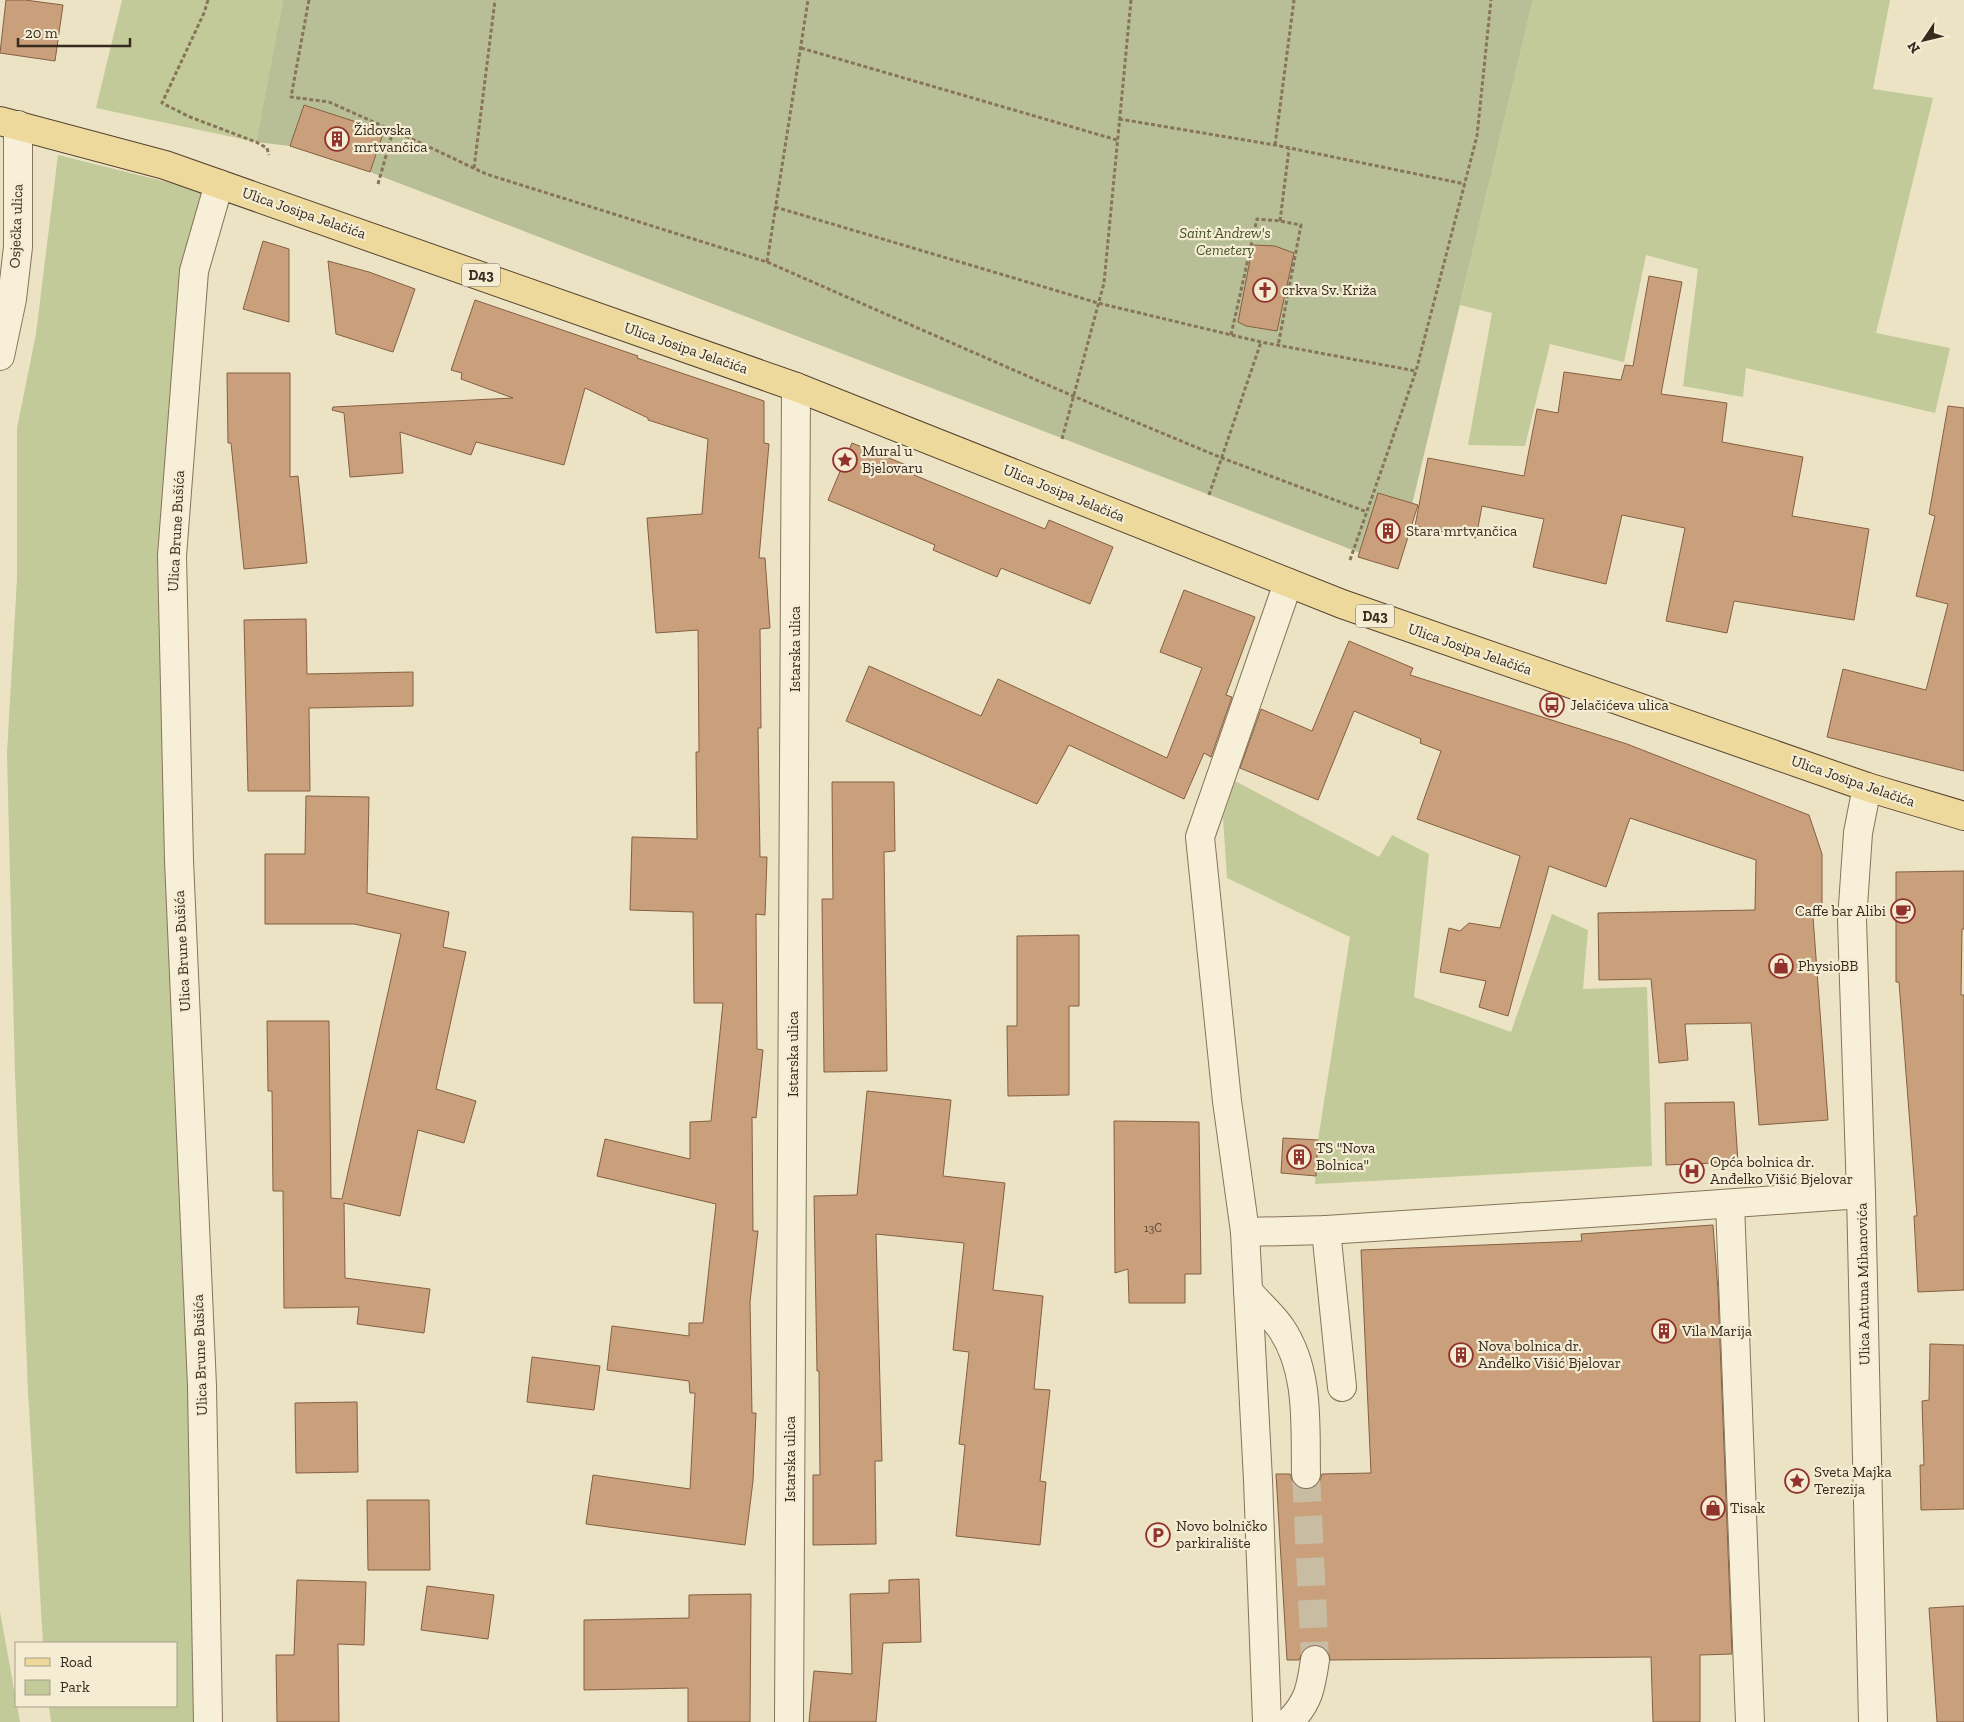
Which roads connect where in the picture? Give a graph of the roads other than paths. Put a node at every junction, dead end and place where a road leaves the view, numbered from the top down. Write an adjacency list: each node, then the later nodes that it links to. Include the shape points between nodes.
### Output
1 (9, 123): 2 (main road, Ulica Josipa Jelačića / D43, via 166,165); 3 (street, Osječka ulica, via 18,247 12,299)
2 (219, 184): 4 (main road, Ulica Josipa Jelačića / D43); 16 (street, Ulica Brune Bušića, via 194,271 172,556 178,860 202,1386)
3 (0, 356)
4 (796, 387): 5 (main road, Ulica Josipa Jelačića / D43); 17 (street, Istarska ulica)
5 (1288, 583): 6 (main road, Ulica Josipa Jelačića / D43); 11 (street, via 1200,837 1227,1101)
6 (1867, 787): 7 (main road, Ulica Josipa Jelačića / D43); 8 (street, Ulica Antuna Mihanovića, via 1858,833 1852,920)
7 (1964, 816)
8 (1861, 1194): 9 (street); 21 (street, Ulica Antuna Mihanovića)
9 (1730, 1204): 10 (street); 20 (street)
10 (1326, 1230): 11 (street); 13 (street)
11 (1245, 1232): 12 (street)
12 (1248, 1291): 14 (street, via 1281,1328 1296,1359 1305,1395); 18 (street)
13 (1342, 1387)
14 (1306, 1474)
15 (1315, 1660): 19 (street, via 1311,1688 1302,1709)
16 (208, 1722)
17 (789, 1722)
18 (1267, 1722)
19 (1289, 1722)
20 (1750, 1722)
21 (1873, 1722)

